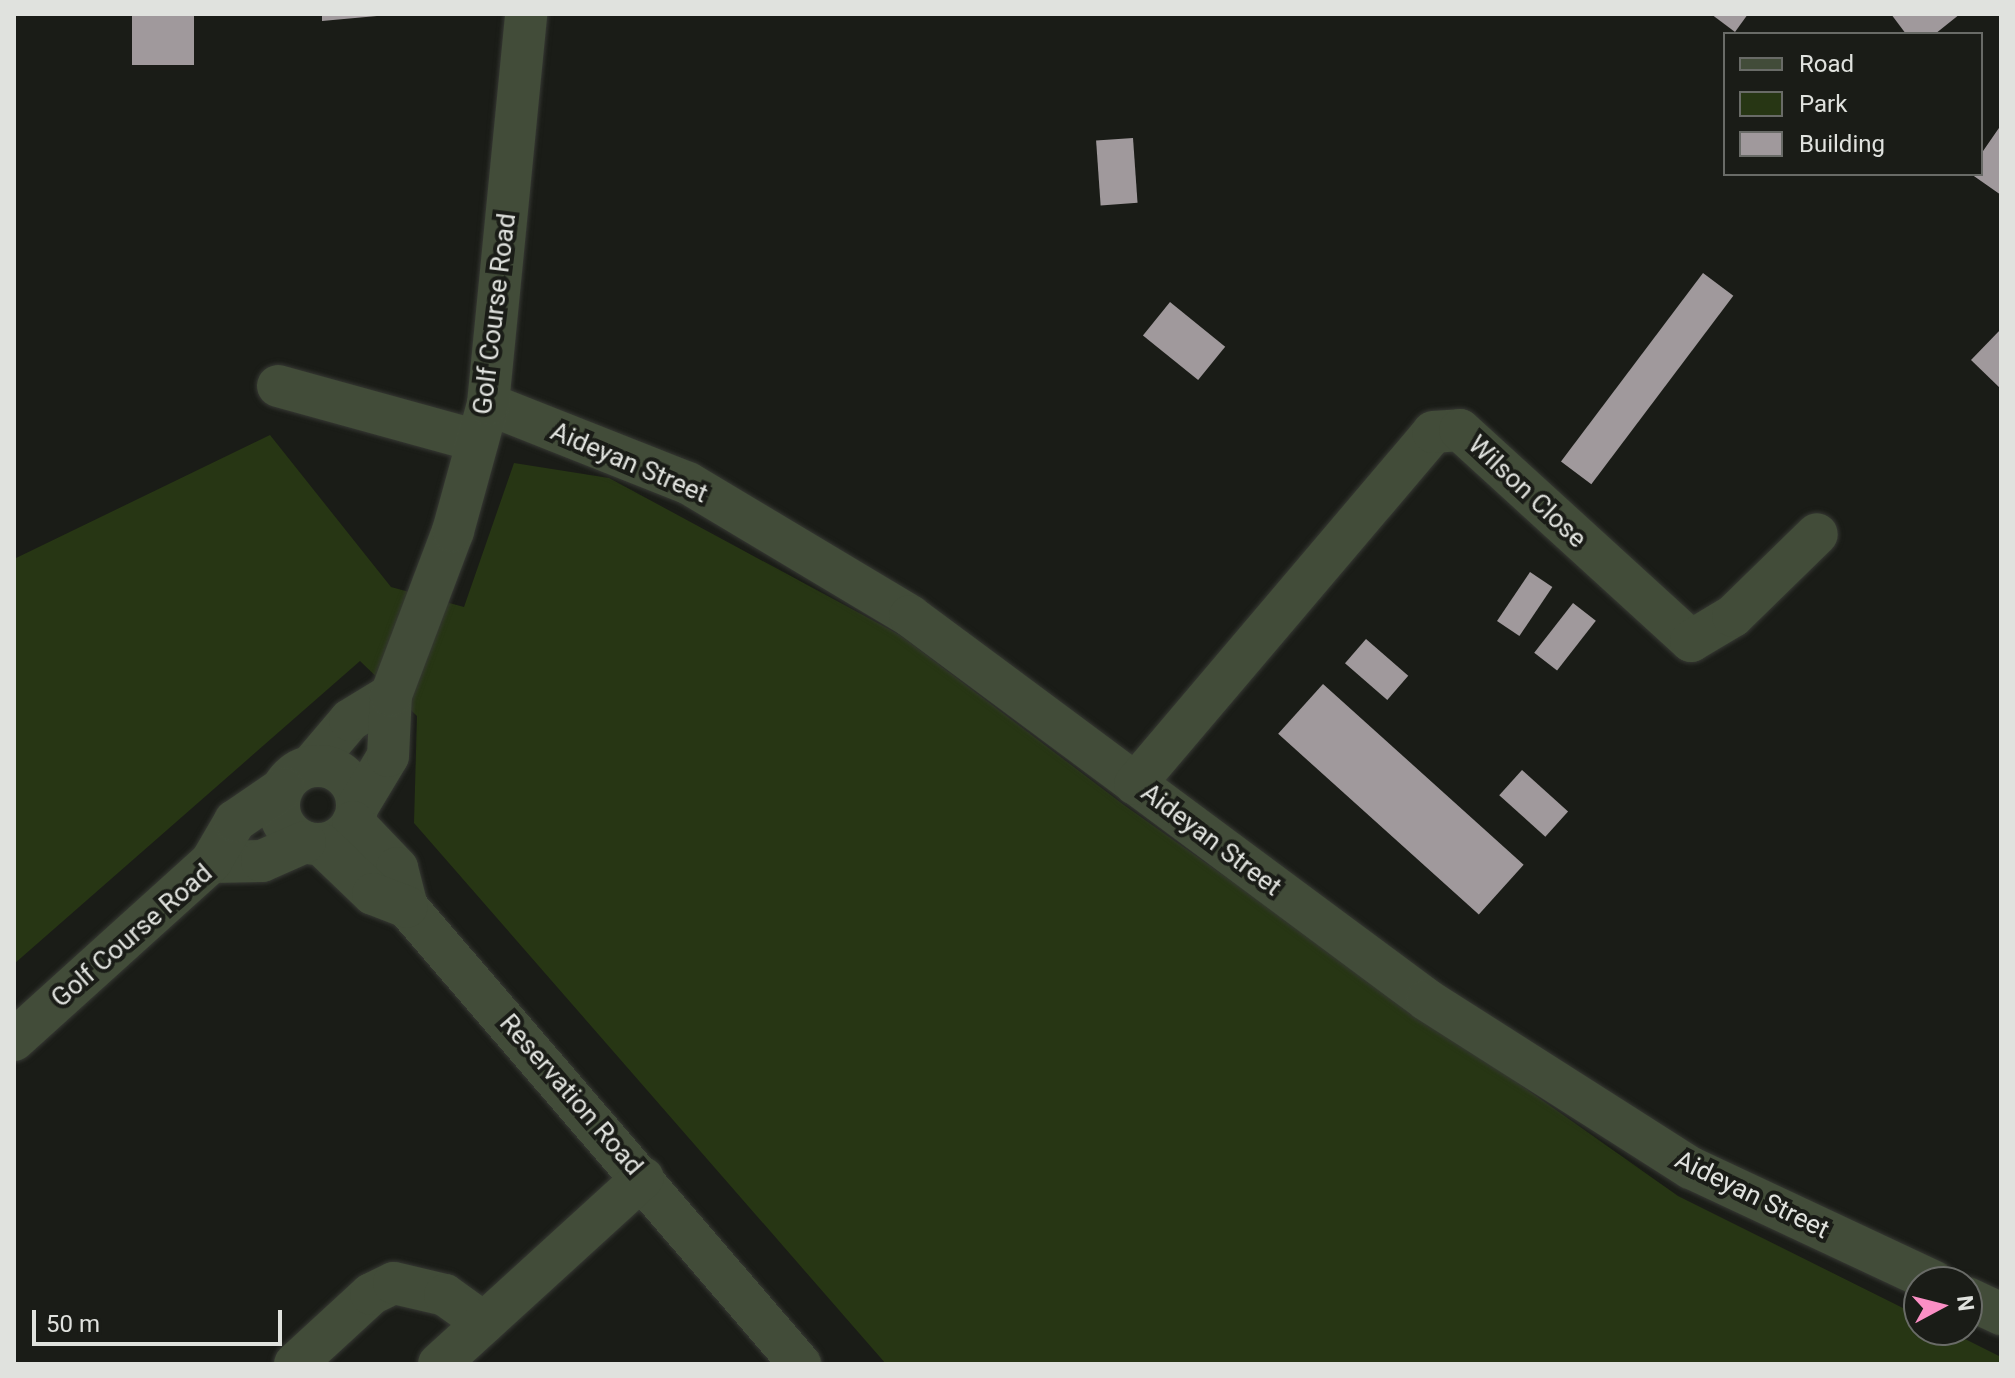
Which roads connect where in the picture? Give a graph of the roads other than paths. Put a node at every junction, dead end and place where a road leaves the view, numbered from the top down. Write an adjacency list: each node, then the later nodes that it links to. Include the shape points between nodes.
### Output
1 (526, 14): 3 (street, Golf Course Road)
2 (278, 386): 3 (street, Aideyan Street)
3 (483, 423): 5 (street, Golf Course Road); 7 (street, Aideyan Street, via 688,483 910,616)
4 (1817, 534): 7 (street, Wilson Close, via 1733,616 1691,641 1460,430 1433,432)
5 (391, 695): 6 (street, via 350,720); 8 (street, via 388,756)
6 (297, 777): 8 (street, via 285,826); 8 (street, via 349,780); 9 (street, via 235,821)
7 (1135, 784): 12 (street, Aideyan Street, via 1427,1000 1691,1168)
8 (334, 829): 9 (street, Golf Course Road, via 262,861); 11 (street, Reservation Road, via 397,868 407,907)
9 (211, 862): 10 (street, Golf Course Road)
10 (14, 1040)
11 (643, 1178): 13 (street); 16 (street, Reservation Road)
12 (1903, 1267)
13 (484, 1323): 14 (street, via 445,1295 394,1283 371,1294); 15 (street)
14 (295, 1364)
15 (439, 1364)
16 (800, 1364)

